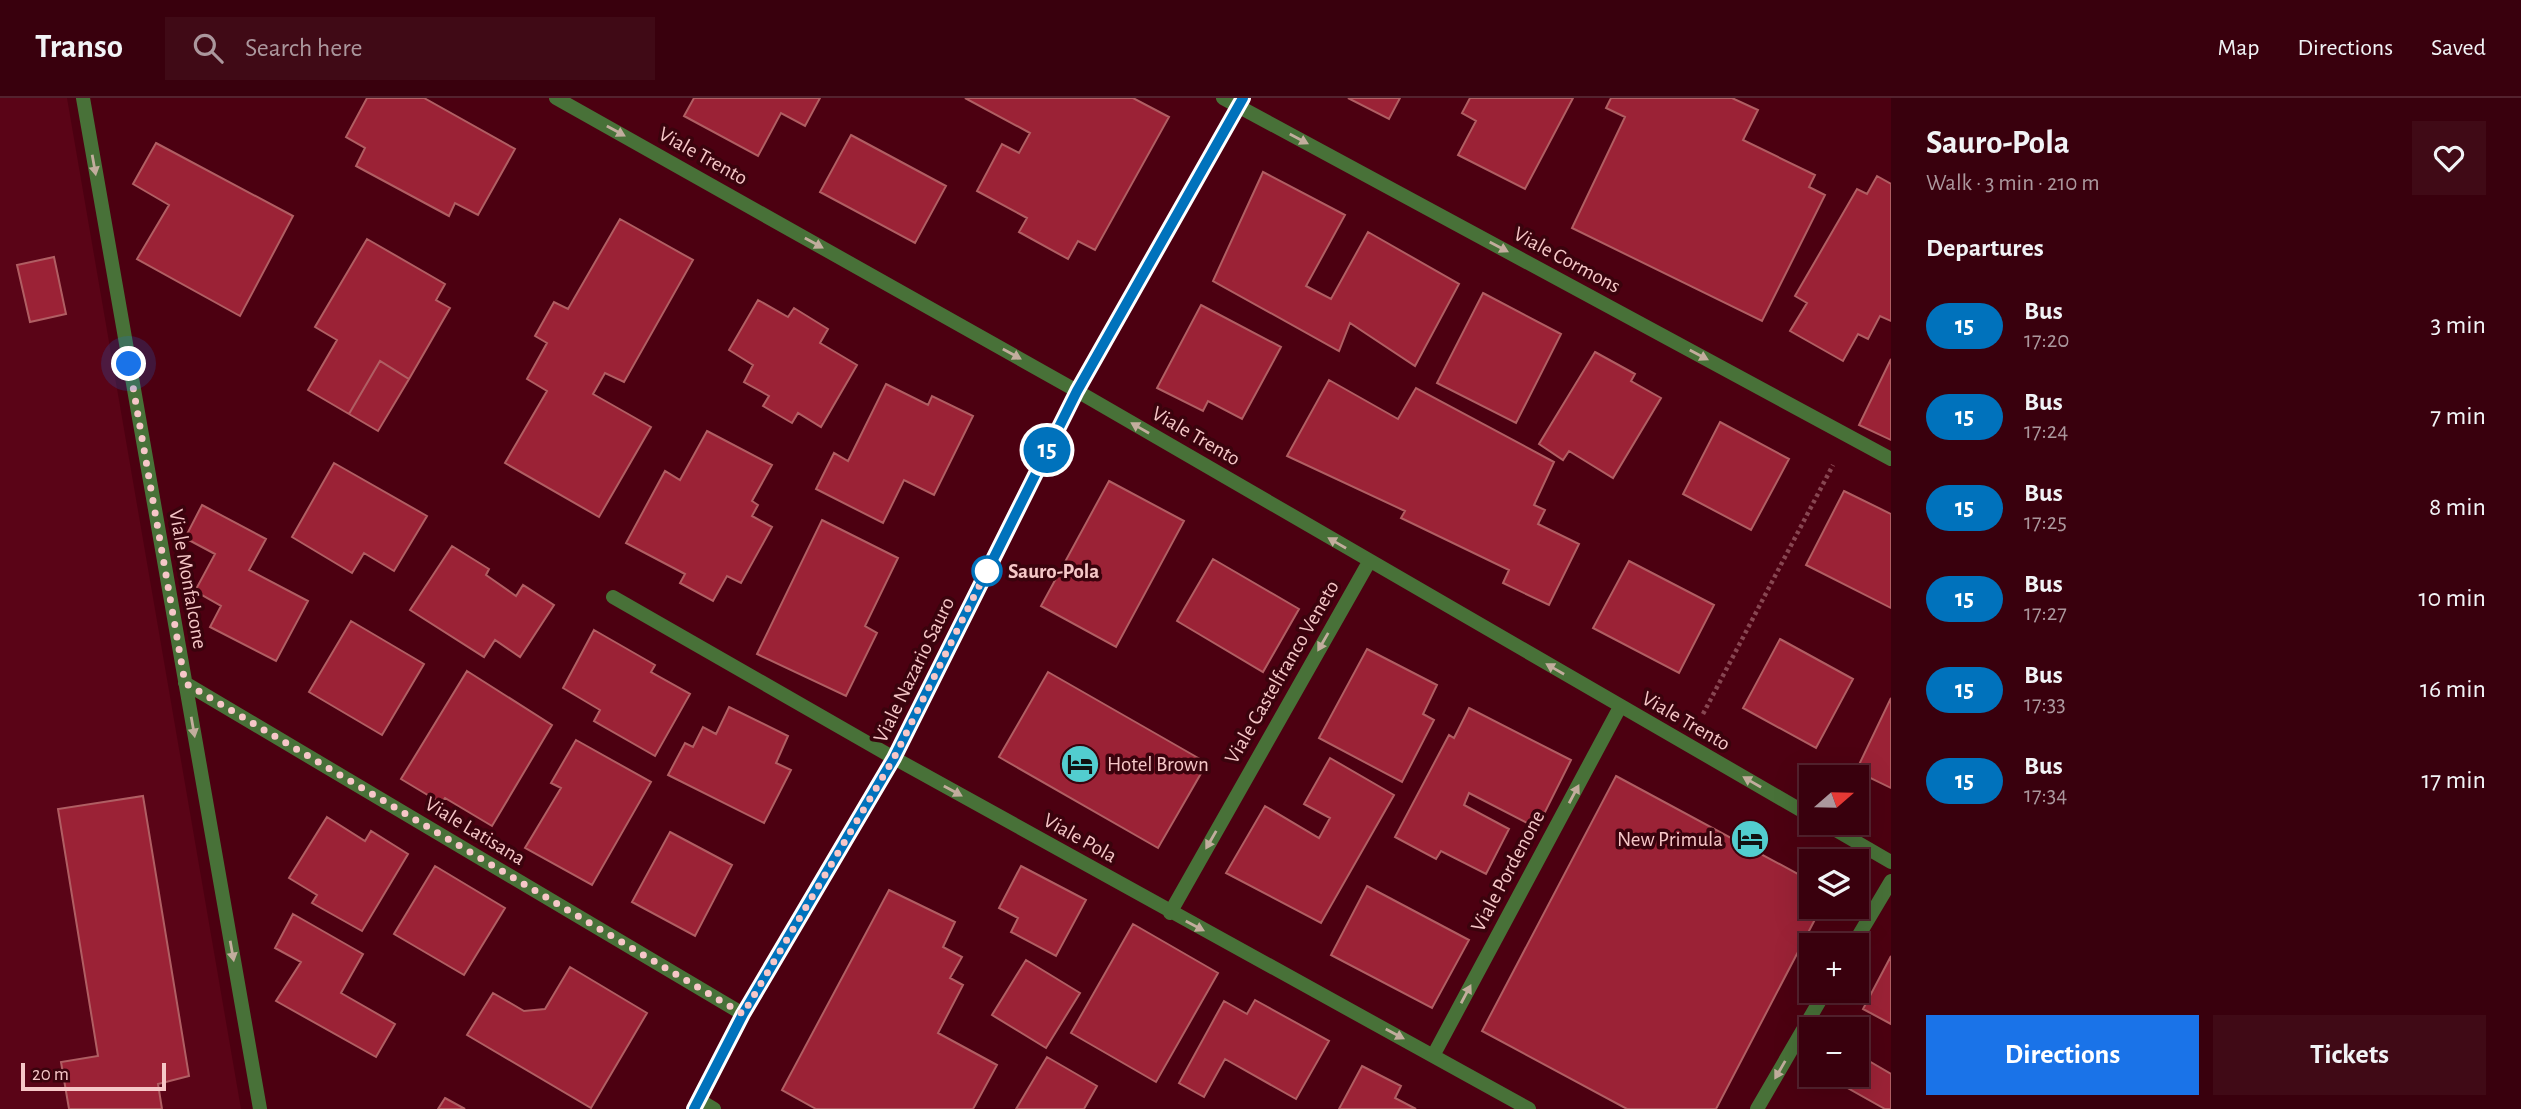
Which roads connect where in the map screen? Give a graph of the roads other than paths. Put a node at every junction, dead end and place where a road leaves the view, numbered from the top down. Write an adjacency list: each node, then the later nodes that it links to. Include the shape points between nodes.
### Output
1 (83, 98): 9 (street, Viale Monfalcone, one-way to 9)
2 (556, 98): 5 (street, Viale Trento, one-way to 5)
3 (1223, 98): 4 (street, Viale Cormons)
4 (1241, 102): 5 (street, Viale Nazario Sauro); 6 (street, Viale Cormons, one-way to 6)
5 (1077, 391): 7 (street, Viale Trento, one-way to 5); 11 (street, Viale Nazario Sauro)
6 (1891, 459)
7 (1369, 562): 10 (street, Viale Trento, one-way to 7); 16 (street, Viale Castelfranco Veneto, one-way to 16)
8 (613, 597): 11 (street, Viale Pola)
9 (185, 683): 19 (street, Viale Latisana); 22 (street, Viale Monfalcone, one-way to 22)
10 (1620, 707): 12 (street, Viale Trento, one-way to 10); 20 (street, Viale Pordenone, one-way to 10)
11 (894, 758): 16 (street, Viale Pola, one-way to 16); 19 (street, Viale Nazario Sauro)
12 (1799, 809)
13 (1844, 835): 14 (street)
14 (1891, 862)
15 (1891, 881): 17 (street)
16 (1170, 913): 20 (street, Viale Pola, one-way to 20)
17 (1860, 933)
18 (1818, 1003): 25 (street, one-way to 25)
19 (743, 1014): 21 (street, Viale Nazario Sauro)
20 (1434, 1054): 24 (street, Viale Pola)
21 (697, 1105): 23 (street)
22 (260, 1109)
23 (713, 1109)
24 (1529, 1109)
25 (1757, 1109)

